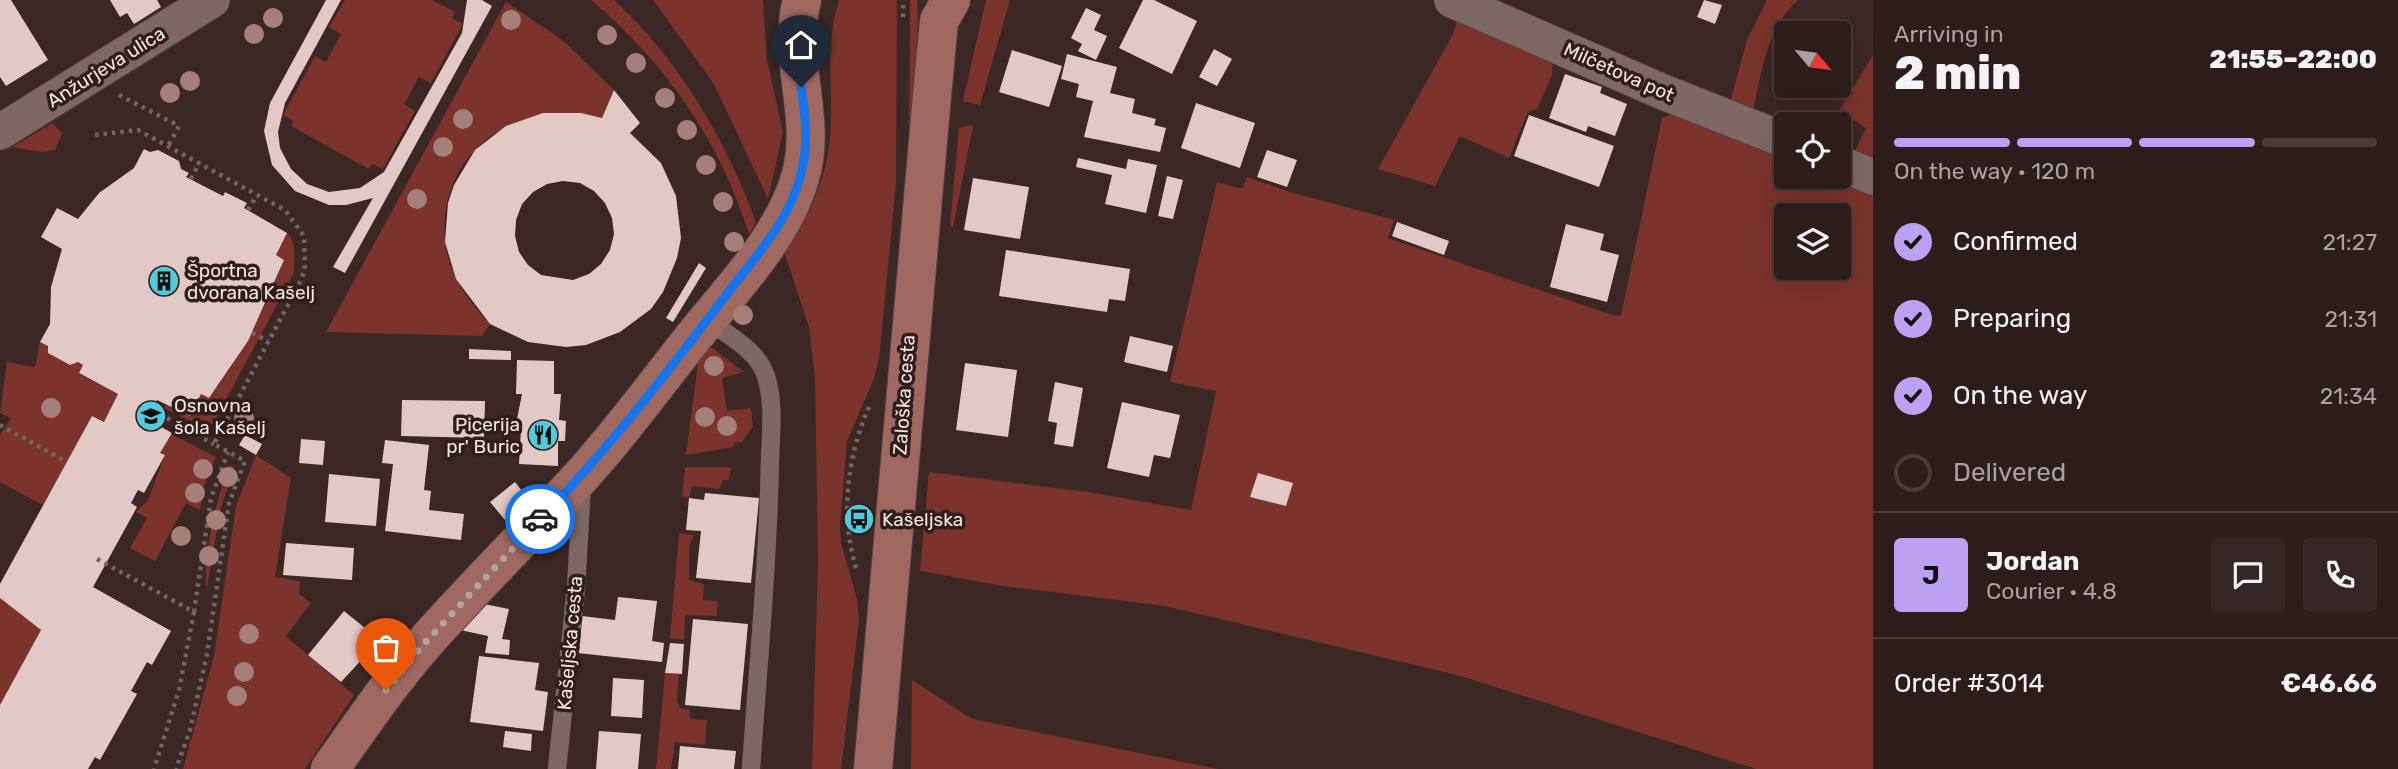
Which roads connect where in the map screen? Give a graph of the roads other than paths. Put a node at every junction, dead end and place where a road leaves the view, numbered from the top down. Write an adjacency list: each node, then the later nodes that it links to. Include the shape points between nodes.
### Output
1 (212, 0): 5 (street, Anžurjeva ulica)
2 (802, 0): 9 (street, via 797,58 807,132 800,177 772,235)
3 (1452, 0): 6 (street, Milčetova pot)
4 (941, 7): 14 (street, Zaloška cesta)
5 (0, 132)
6 (1774, 136)
7 (1851, 168): 8 (street)
8 (1873, 177)
9 (707, 320): 10 (street); 13 (lane, via 754,356 768,387 769,499)
10 (583, 474): 11 (street, via 422,646); 12 (lane, Kašeljska cesta)
11 (330, 769)
12 (557, 769)
13 (751, 769)
14 (873, 769)

